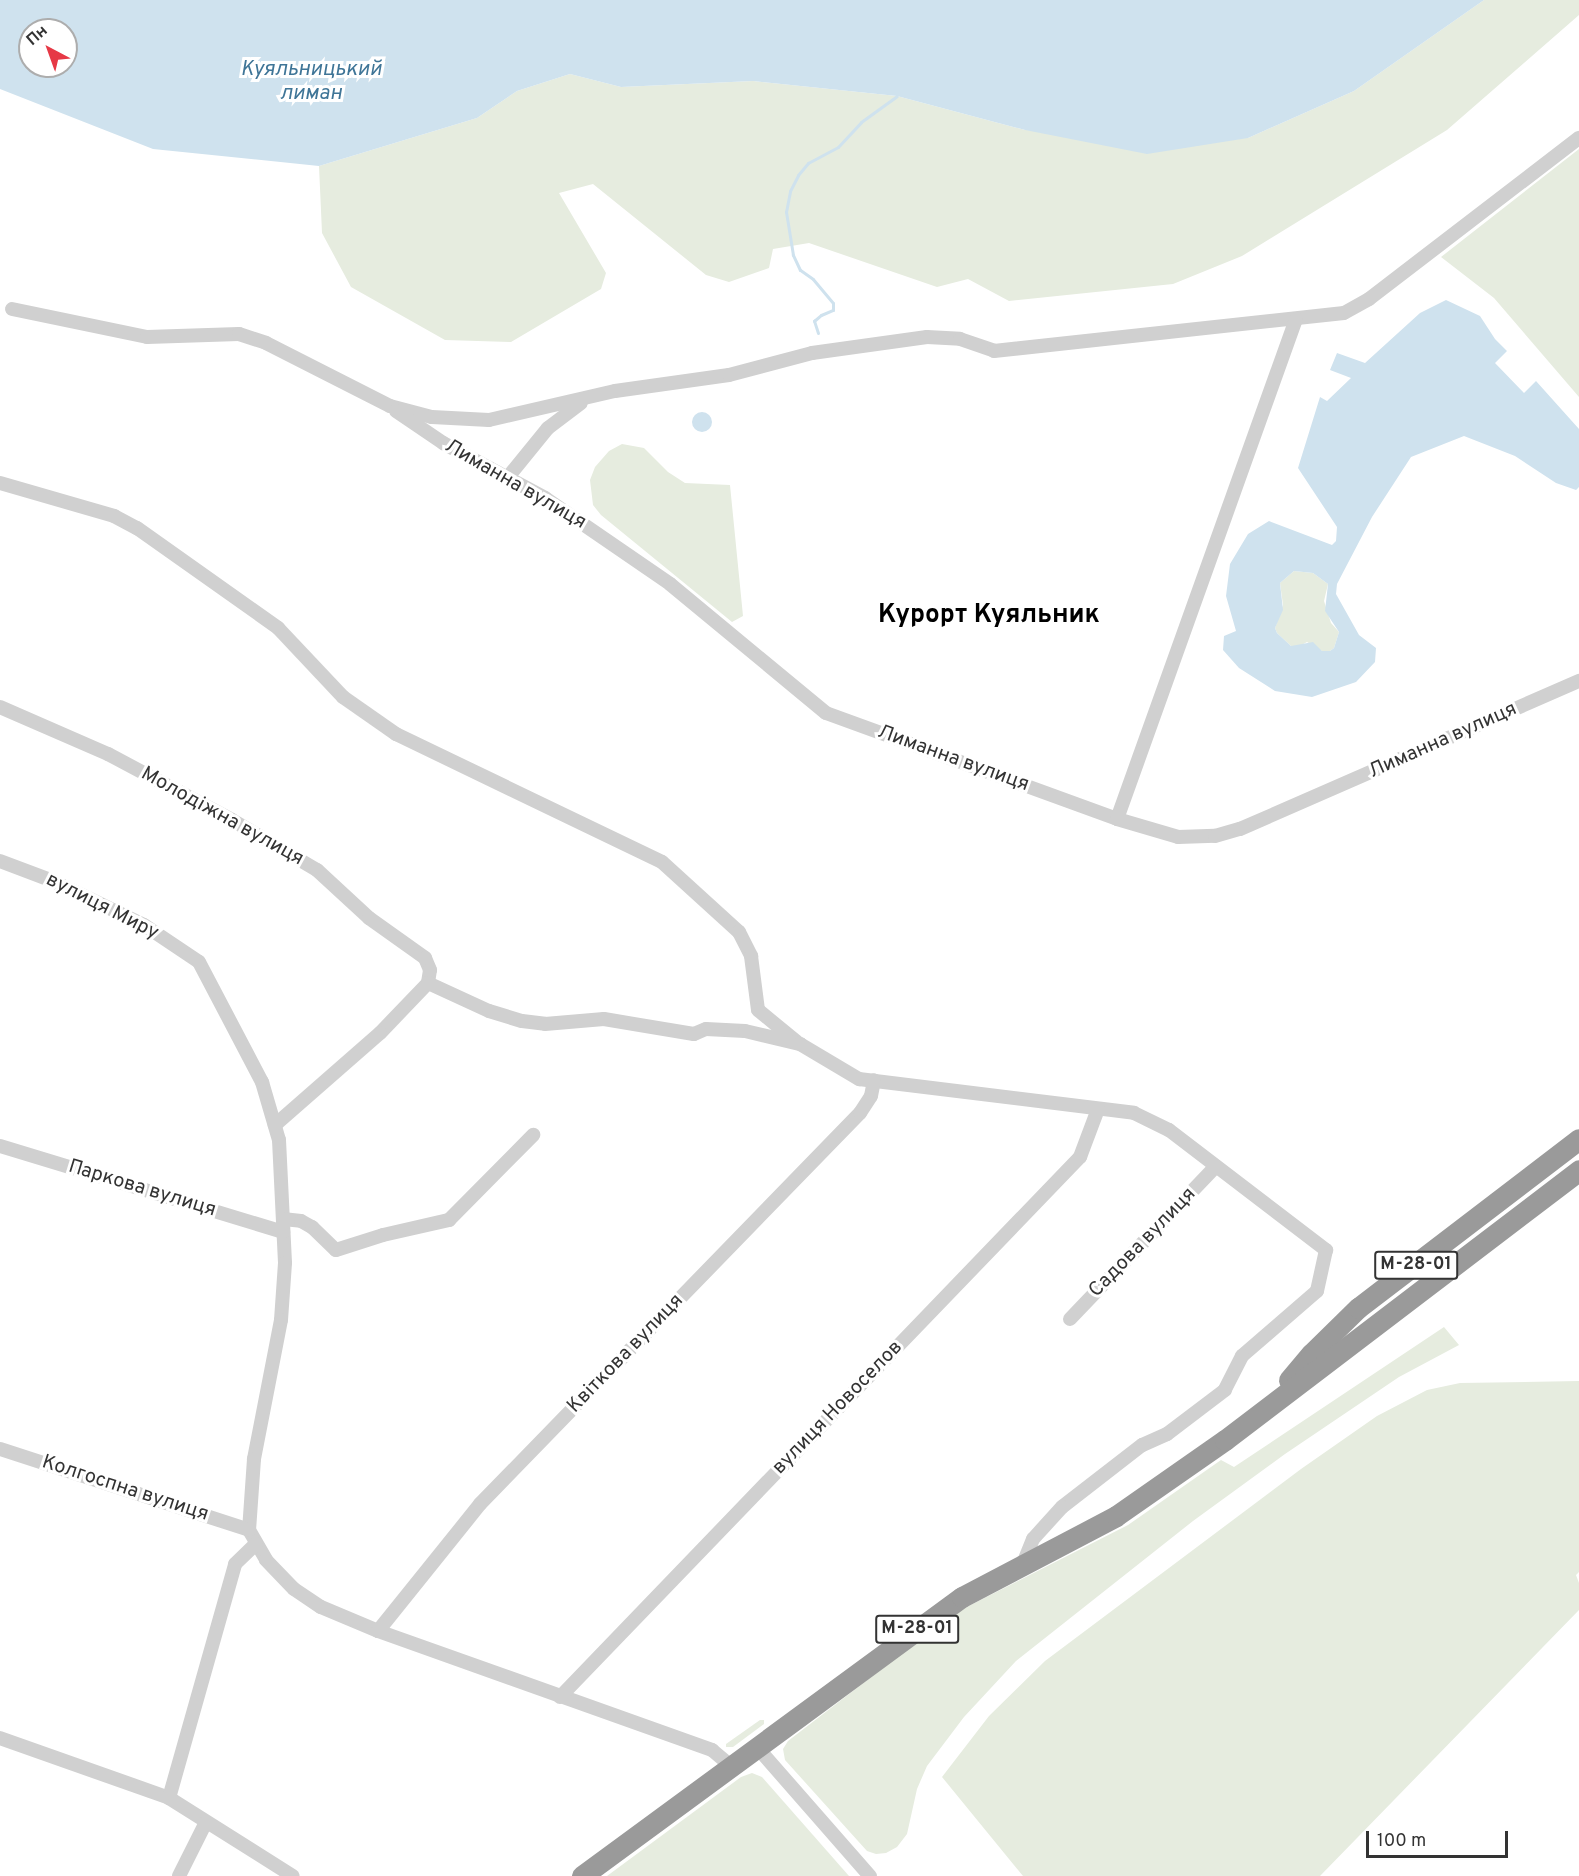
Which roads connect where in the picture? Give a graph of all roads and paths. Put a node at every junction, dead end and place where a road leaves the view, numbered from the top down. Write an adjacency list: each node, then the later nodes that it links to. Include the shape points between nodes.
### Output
1 (1579, 138): 3 (street, via 1369,299 1344,313)
2 (12, 309): 5 (street, via 147,337 238,334 266,343)
3 (1296, 319): 4 (street, via 994,351 960,339 927,337 812,353 729,375 615,391); 10 (street)
4 (588, 399): 5 (street, via 489,420 452,420); 6 (street, via 548,428)
5 (390, 406): 6 (street, Лиманна вулиця, via 443,443)
6 (508, 477): 10 (street, Лиманна вулиця, via 545,498 670,585 826,713)
7 (0, 483): 13 (street, via 114,516 137,528 278,628 343,697 396,734 662,862 739,932 750,957)
8 (1579, 681): 10 (street, Лиманна вулиця, via 1215,836 1190,838)
9 (0, 707): 12 (street, Молодіжна вулиця, via 108,754 317,870 369,918 424,958 430,970)
10 (1117, 819)
11 (0, 861): 18 (street, вулиця Миру, via 53,881 144,925 199,962 262,1082)
12 (428, 983): 14 (street, via 489,1011 522,1021 545,1024 604,1019 679,1033 694,1034 706,1029); 18 (street, via 380,1033)
13 (758, 1010): 14 (street); 15 (street)
14 (745, 1031): 15 (street)
15 (800, 1044): 16 (street)
16 (866, 1076): 17 (street); 31 (street, Квіткова вулиця, via 871,1096 860,1113 480,1504)
17 (1098, 1109): 22 (street, via 1134,1113 1169,1130); 32 (street, вулиця Новоселов, via 1080,1157)
18 (275, 1125): 24 (street)
19 (533, 1135): 24 (street, Паркова вулиця, via 449,1220 336,1250 301,1221)
20 (1579, 1139): 26 (highway, М-28-01, via 1358,1308 1311,1354)
21 (0, 1146): 24 (street, Паркова вулиця)
22 (1216, 1166): 25 (street, Садова вулиця); 30 (street, via 1326,1250 1317,1291 1242,1356 1225,1390 1167,1434 1142,1445 1062,1507 1033,1539)
23 (1579, 1170): 26 (highway, М-28-01)
24 (283, 1226): 28 (street, via 281,1320 254,1459)
25 (1070, 1319)
26 (1268, 1406): 30 (highway, М-28-01, via 1116,1516)
27 (0, 1449): 28 (street, Колгоспна вулиця)
28 (249, 1530): 29 (street)
29 (256, 1545): 31 (street, via 294,1589 321,1607); 36 (street, via 235,1564)
30 (1023, 1564): 34 (highway, М-28-01, via 962,1597)
31 (378, 1631): 32 (street)
32 (560, 1697): 35 (street, via 712,1750)
33 (0, 1737): 36 (street)
34 (756, 1746): 35 (highway, М-28-01); 41 (street)
35 (730, 1765): 40 (highway, М-28-01)
36 (169, 1798): 37 (street)
37 (206, 1822): 38 (street); 39 (street)
38 (179, 1876)
39 (293, 1876)
40 (582, 1876)
41 (870, 1876)

